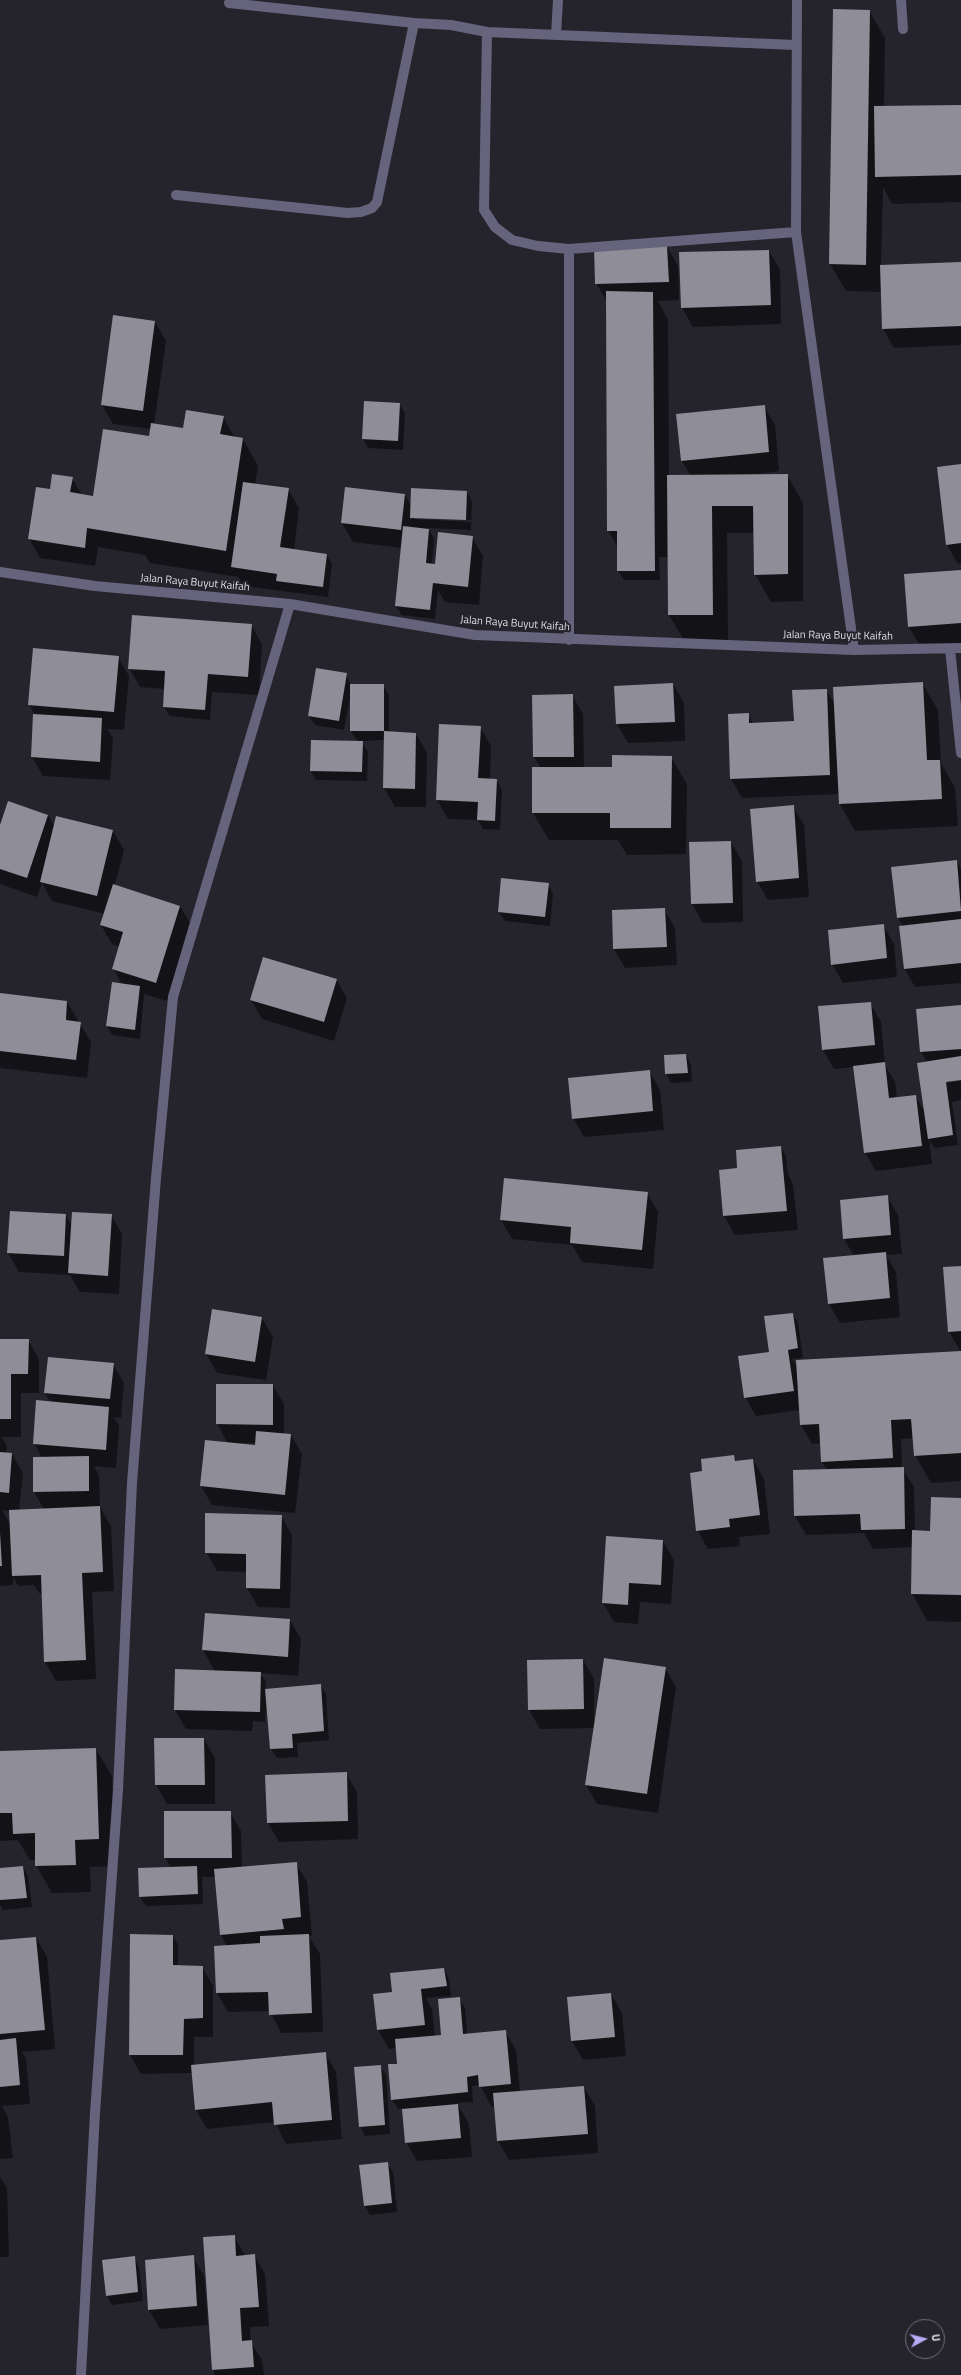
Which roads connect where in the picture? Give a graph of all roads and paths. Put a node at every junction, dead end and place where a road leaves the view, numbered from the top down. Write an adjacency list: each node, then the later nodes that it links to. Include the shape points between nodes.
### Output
1 (558, 0): 8 (street)
2 (797, 0): 9 (street)
3 (901, 0): 6 (street)
4 (229, 3): 5 (street)
5 (414, 24): 7 (street, via 451,25); 10 (street, via 377,202 372,208 348,213)
6 (903, 29)
7 (487, 32): 8 (street); 12 (street, via 484,210 496,227 512,240 538,246)
8 (556, 35): 9 (street)
9 (795, 45): 11 (street)
10 (176, 195)
11 (796, 232): 12 (street); 18 (street)
12 (569, 248): 15 (street)
13 (0, 572): 14 (street, Jalan Raya Buyut Kaifah, via 95,586)
14 (290, 604): 15 (street, Jalan Raya Buyut Kaifah, via 475,635); 20 (street, via 173,997 132,1483 118,1790 95,2105)
15 (569, 640): 18 (street, Jalan Raya Buyut Kaifah)
16 (961, 648): 17 (street, Jalan Raya Buyut Kaifah)
17 (950, 649): 18 (street, Jalan Raya Buyut Kaifah); 19 (street)
18 (854, 650)
19 (961, 753)
20 (81, 2375)

